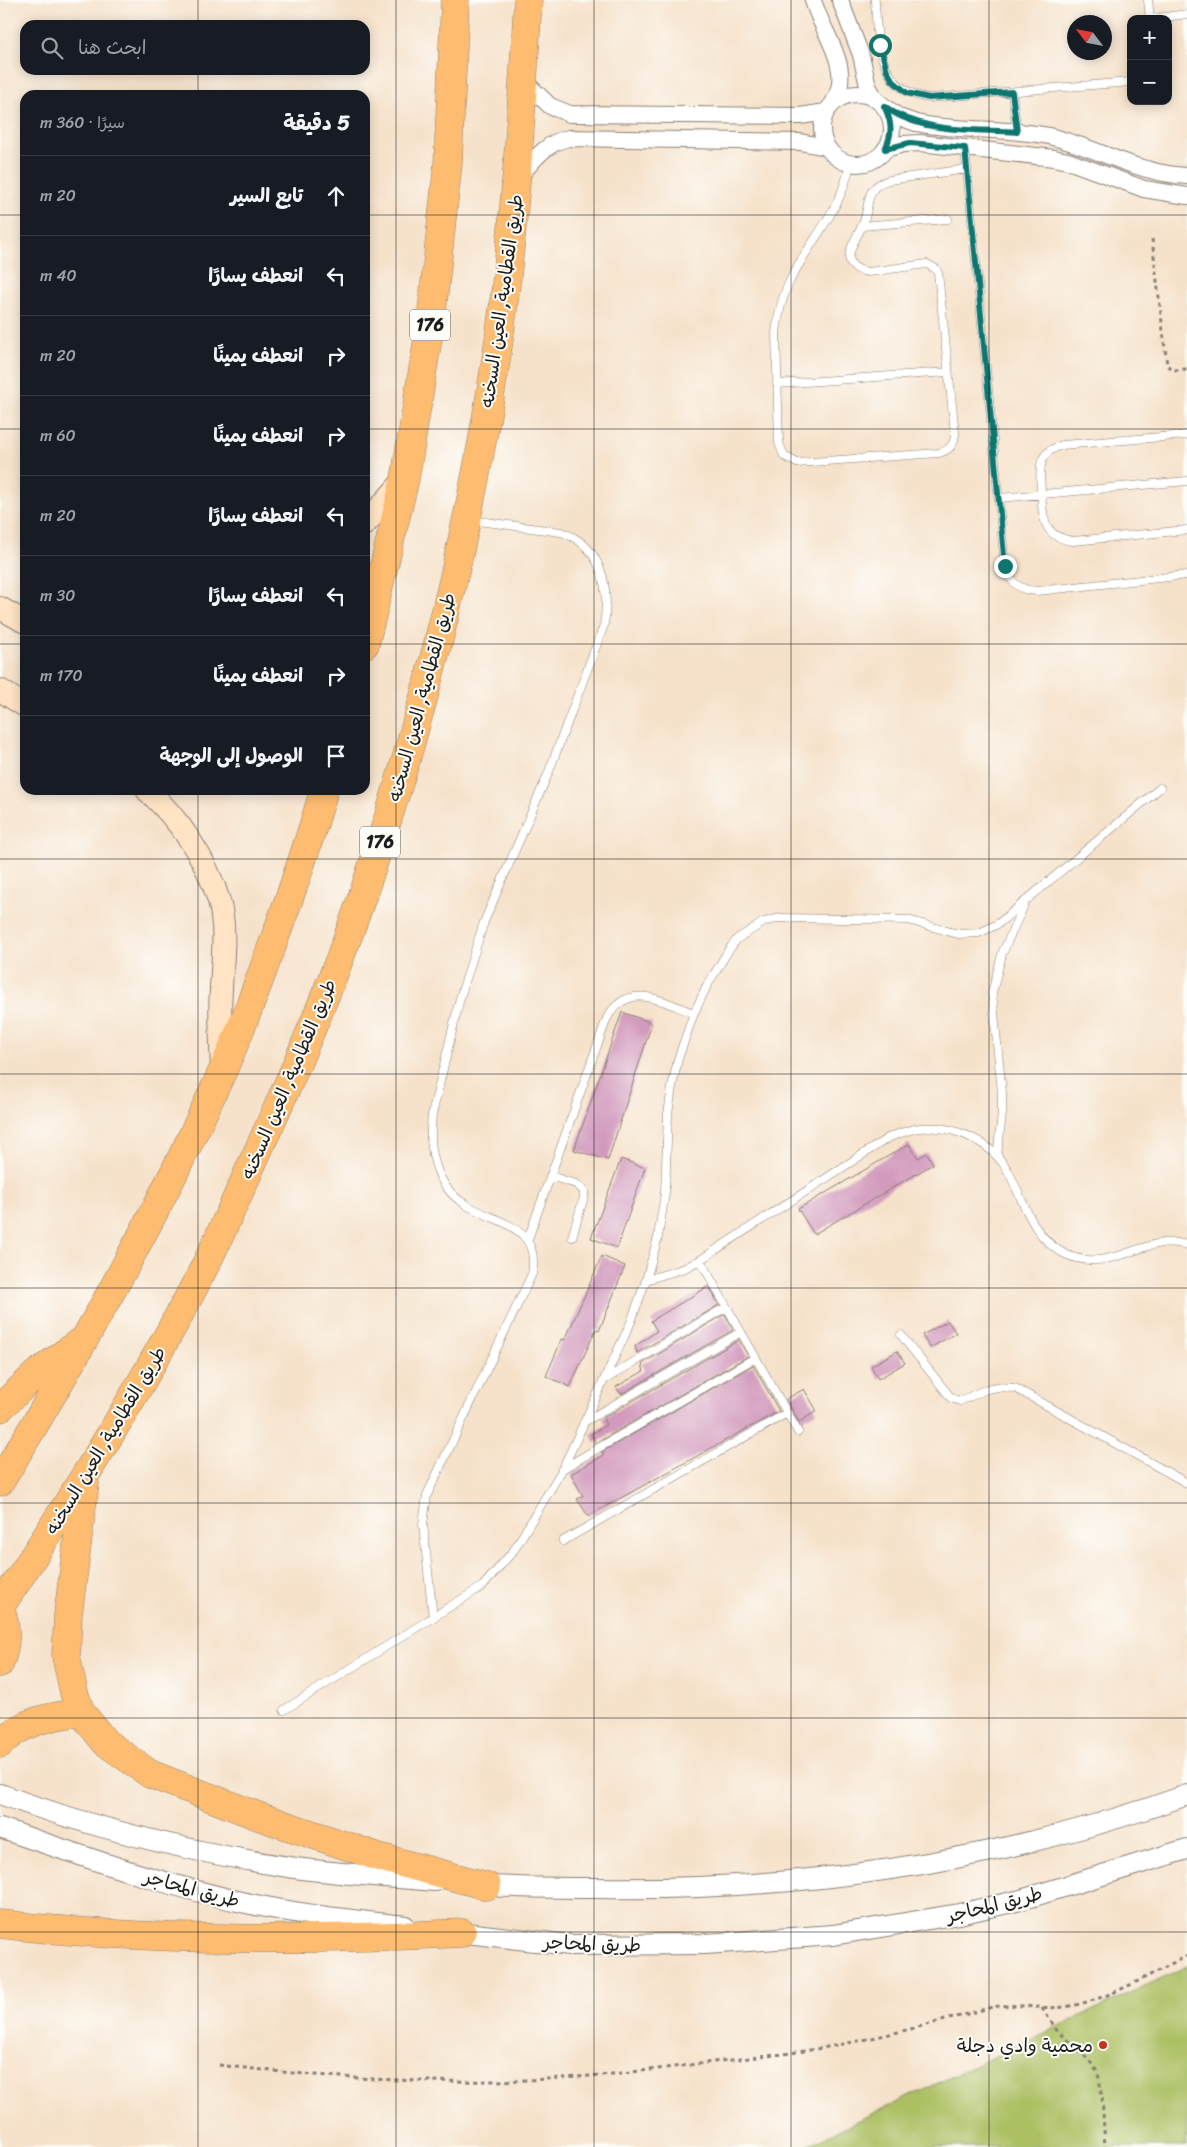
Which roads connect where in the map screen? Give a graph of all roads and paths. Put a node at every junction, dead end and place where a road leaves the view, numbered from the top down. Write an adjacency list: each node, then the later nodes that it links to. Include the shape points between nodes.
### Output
1 (455, 0): 29 (highway, 176, via 447,173 431,320)
2 (528, 0): 8 (highway, طريق القطامية, العين السخنه / 176)
3 (812, 0): 12 (street, via 840,70 841,84)
4 (840, 0): 11 (street, via 861,55 868,86)
5 (875, 0): 10 (lane, via 876,26 887,71 907,93 929,98)
6 (1148, 0): 7 (lane, via 1150,19)
7 (1187, 14)
8 (523, 80): 12 (street, via 550,106 570,114 809,116); 20 (highway, طريق القطامية, العين السخنه / 176)
9 (1127, 82): 10 (lane)
10 (1012, 92): 13 (lane)
11 (880, 103): 12 (street, via 865,94 854,94 843,96); 13 (street, via 899,117 926,125); 16 (street, via 890,116 892,128)
12 (829, 107): 14 (street, via 822,123)
13 (1017, 132): 19 (street, via 1082,145 1145,170)
14 (826, 146): 17 (street, via 834,156); 20 (street, via 800,142 569,138 547,147)
15 (965, 148): 16 (street, via 910,143); 18 (lane); 21 (street, via 1068,161 1144,190)
16 (885, 149): 17 (street, via 877,158 867,162)
17 (850, 163): 27 (lane, via 839,202 795,270 782,300 776,333)
18 (967, 169): 23 (lane, via 878,184 869,196); 32 (lane)
19 (1187, 176)
20 (518, 178): 34 (highway, طريق القطامية, العين السخنه / 176, via 496,359)
21 (1187, 196)
22 (948, 219): 23 (lane)
23 (862, 226): 26 (lane, via 848,253 856,269 868,272 927,264 936,269)
24 (1152, 239): 25 (path, via 1167,365 1174,370)
25 (1187, 369)
26 (948, 372): 27 (lane); 27 (lane, via 955,440 946,451 797,463 780,450)
27 (777, 384)
28 (1187, 435): 31 (lane, via 1054,448 1039,468)
29 (405, 479): 33 (main road); 39 (highway, 176)
30 (1187, 481): 31 (lane)
31 (1042, 494): 32 (lane); 35 (lane, via 1046,524 1064,540)
32 (999, 498): 36 (lane, via 1008,577 1026,590)
33 (370, 518)
34 (467, 520): 51 (lane, via 573,535 591,551 603,577 606,593 604,625 548,774 499,884 471,960 430,1131 435,1164 451,1192 463,1204 519,1230); 66 (highway, طريق القطامية, العين السخنه / 176, via 417,726 360,904 291,1079 208,1259)
35 (1187, 530)
36 (1187, 575)
37 (1, 610): 38 (main road)
38 (20, 620)
39 (370, 623)
40 (0, 690): 41 (main road)
41 (20, 703)
42 (1160, 788): 45 (lane)
43 (152, 795): 47 (main road, via 186,835 219,902 224,951)
44 (323, 795): 47 (highway, via 306,851)
45 (1027, 900): 46 (lane, via 998,924 968,934 948,933 908,920 779,918 764,922 738,939 728,951); 48 (lane, via 1008,936 992,993 1002,1093)
46 (694, 1013): 49 (lane, via 642,996 631,996 612,1008); 54 (lane, via 672,1086 665,1193 658,1237)
47 (222, 1073): 58 (highway, via 137,1245)
48 (997, 1156): 52 (lane, via 1033,1224 1052,1246 1065,1254 1093,1261 1108,1260 1165,1243); 53 (lane, via 970,1136 954,1131 920,1128 903,1132 888,1138)
49 (550, 1176): 50 (lane, via 576,1184 584,1191); 51 (lane)
50 (572, 1237)
51 (528, 1239): 71 (lane, via 533,1250 532,1274 427,1495 423,1524)
52 (1187, 1246)
53 (700, 1260): 54 (lane); 55 (lane)
54 (646, 1280): 60 (lane)
55 (726, 1307): 56 (lane); 60 (lane)
56 (741, 1332): 59 (lane); 63 (lane)
57 (901, 1336): 68 (lane, via 951,1398 960,1401 996,1387 1015,1388)
58 (83, 1341): 61 (highway, via 35,1375); 67 (highway)
59 (756, 1358): 62 (lane); 65 (lane)
60 (604, 1380): 63 (lane)
61 (0, 1408)
62 (787, 1413): 64 (lane); 69 (lane)
63 (584, 1422): 65 (lane)
64 (798, 1432)
65 (562, 1470): 71 (lane, via 496,1574 484,1586)
66 (86, 1476): 70 (highway, طريق القطامية, العين السخنه / 176); 74 (highway, via 68,1615 66,1656)
67 (0, 1482)
68 (1187, 1483)
69 (563, 1541)
70 (0, 1607): 72 (highway, via 6,1641)
71 (433, 1618): 73 (lane)
72 (0, 1663)
73 (284, 1710)
74 (81, 1712): 75 (highway, via 27,1725); 80 (highway, via 105,1742 150,1774 326,1840)
75 (0, 1744)
76 (0, 1794): 80 (street, طريق المحاجر, via 160,1842 252,1861 340,1873)
77 (1187, 1795): 80 (street, طريق المحاجر, via 1044,1838 846,1875 692,1888)
78 (0, 1828): 82 (street, طريق المحاجر, via 150,1878 250,1904 303,1914)
79 (1187, 1849): 82 (street, طريق المحاجر, via 1021,1900 832,1935 705,1944 570,1945)
80 (487, 1886)
81 (0, 1924): 82 (highway, via 81,1932 210,1938 350,1938)
82 (462, 1933)
83 (1187, 1956): 84 (path, via 1096,1999)
84 (1042, 2008): 85 (path, via 996,2006 919,2028 815,2049 604,2075 501,2081 423,2081 287,2073); 86 (path, via 1058,2032 1089,2060 1098,2073)
85 (219, 2065)
86 (1105, 2147)

